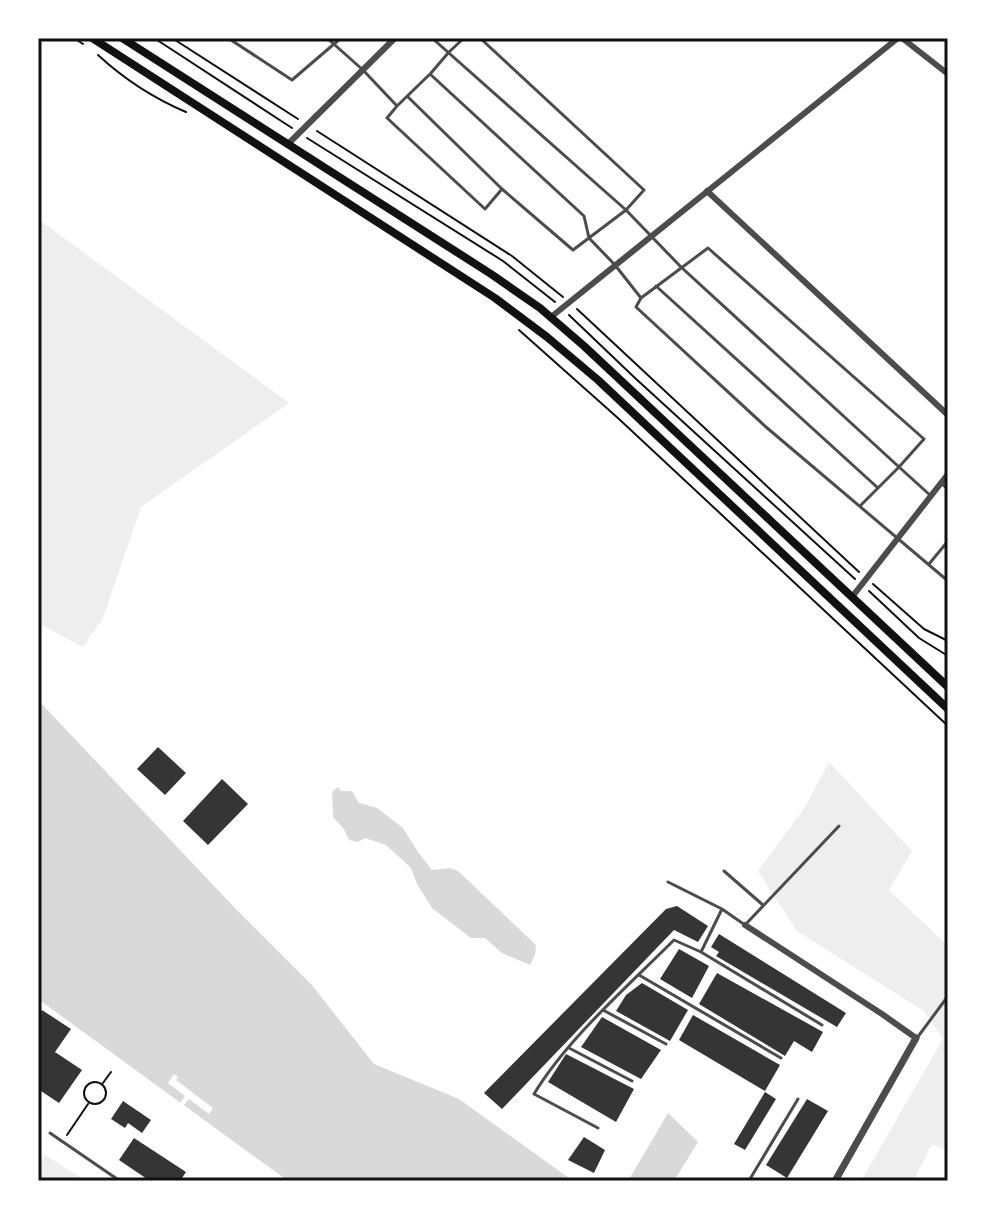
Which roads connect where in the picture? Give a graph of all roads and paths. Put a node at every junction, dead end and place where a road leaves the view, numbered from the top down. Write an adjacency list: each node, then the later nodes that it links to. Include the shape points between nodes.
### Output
1 (74, 38): 19 (path, via 118,73)
2 (92, 38): 46 (main road, via 547,337)
3 (122, 38): 20 (main road)
4 (228, 38): 12 (lane, via 292,80)
5 (327, 38): 12 (lane)
6 (341, 38): 12 (lane)
7 (395, 38): 14 (street)
8 (432, 38): 13 (lane)
9 (464, 38): 13 (lane)
10 (480, 38): 23 (lane, via 644,190)
11 (900, 38): 16 (street); 22 (street)
12 (335, 45): 14 (lane)
13 (449, 52): 15 (lane); 23 (lane)
14 (363, 70): 18 (lane); 20 (street)
15 (430, 74): 17 (lane); 25 (lane, via 584,216)
16 (948, 74)
17 (408, 96): 18 (lane); 21 (lane)
18 (397, 106): 21 (lane, via 387,118 485,209)
19 (187, 112)
20 (288, 144): 30 (main road)
21 (502, 189): 25 (lane, via 573,250)
22 (707, 191): 24 (street); 32 (street)
23 (626, 210): 24 (lane); 25 (lane)
24 (650, 237): 26 (street); 27 (lane)
25 (589, 238): 26 (lane)
26 (615, 265): 29 (lane); 30 (street)
27 (681, 267): 28 (lane); 33 (lane); 33 (lane, via 708,248 924,439)
28 (656, 286): 29 (lane); 36 (lane)
29 (641, 298): 39 (lane, via 636,307)
30 (551, 317): 44 (main road)
31 (512, 324): 47 (path)
32 (948, 415)
33 (899, 467): 36 (lane); 38 (lane)
34 (948, 474): 35 (street)
35 (941, 483): 37 (lane); 38 (street)
36 (878, 488): 39 (lane)
37 (948, 489)
38 (931, 496): 40 (street)
39 (860, 505): 40 (lane)
40 (899, 538): 42 (lane); 44 (street)
41 (948, 541): 42 (lane)
42 (929, 564): 43 (lane)
43 (948, 581)
44 (852, 597): 45 (main road)
45 (948, 687)
46 (948, 709)
47 (948, 726)
48 (839, 826): 51 (lane)
49 (724, 871): 51 (lane)
50 (668, 882): 52 (lane)
51 (763, 905): 53 (lane)
52 (722, 909): 53 (lane); 54 (lane)
53 (745, 925): 59 (street)
54 (701, 952): 55 (lane, via 674,940); 58 (lane)
55 (638, 975): 57 (lane); 62 (lane)
56 (948, 996): 59 (lane)
57 (603, 1010): 60 (lane); 61 (lane)
58 (822, 1025)
59 (916, 1038): 73 (street)
60 (666, 1044)
61 (569, 1048): 64 (lane); 68 (lane, via 534,1094)
62 (781, 1058)
63 (111, 1072): 65 (path)
64 (632, 1081)
65 (102, 1084): 67 (path, via 86,1087); 67 (path, via 105,1100)
66 (798, 1099): 72 (lane)
67 (89, 1103): 70 (path)
68 (598, 1128)
69 (50, 1133): 70 (lane)
70 (62, 1142): 71 (lane)
71 (120, 1181)
72 (751, 1181)
73 (835, 1181)

